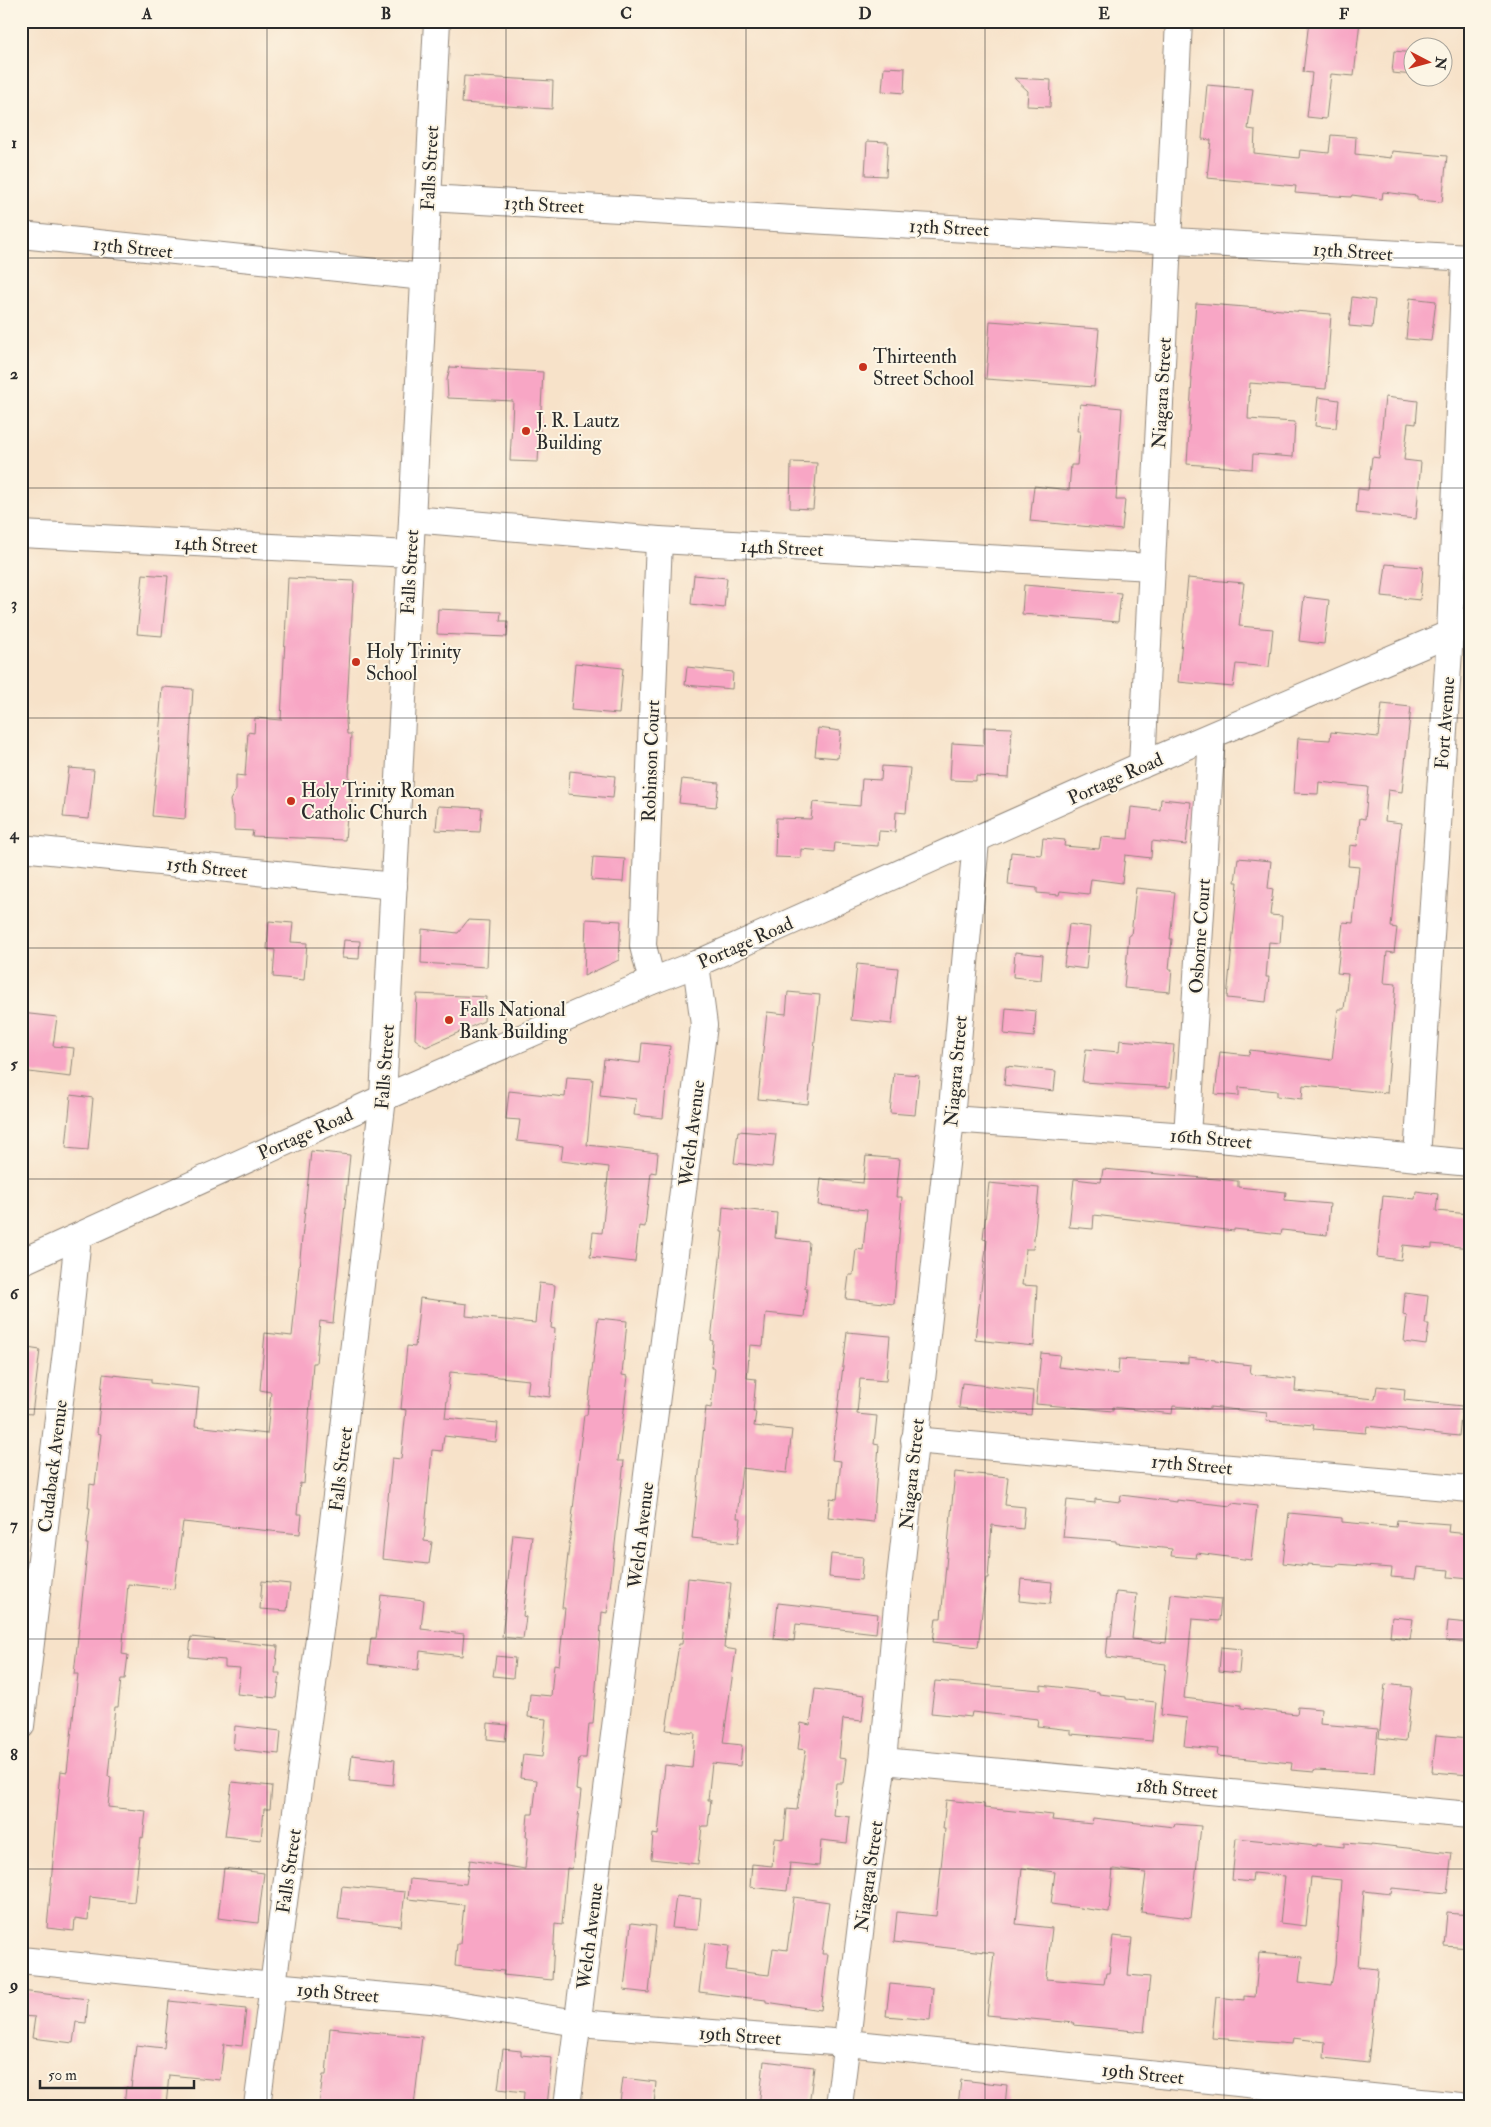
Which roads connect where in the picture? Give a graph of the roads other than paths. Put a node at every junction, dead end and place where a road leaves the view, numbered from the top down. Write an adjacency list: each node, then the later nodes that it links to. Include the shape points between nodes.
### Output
1 (437, 21): 3 (street, Falls Street)
2 (1180, 21): 5 (street, Niagara Street)
3 (428, 198): 5 (street, 13th Street); 7 (street, Falls Street)
4 (21, 235): 7 (street, 13th Street)
5 (1168, 240): 6 (street, 13th Street); 12 (street, Niagara Street)
6 (1468, 258): 13 (street, Fort Avenue)
7 (424, 277): 8 (street, Falls Street)
8 (412, 520): 10 (street, 14th Street); 11 (street, Falls Street)
9 (21, 534): 11 (street, 14th Street)
10 (659, 540): 12 (street, 14th Street); 20 (street, Robinson Court, via 643,946)
11 (410, 554): 18 (street, Falls Street)
12 (1152, 567): 15 (street, Niagara Street)
13 (1460, 629): 14 (street, Portage Road); 24 (street, Fort Avenue)
14 (1212, 736): 15 (street, Portage Road); 23 (street, Osborne Court)
15 (1142, 765): 16 (street, Portage Road)
16 (976, 841): 19 (street, Portage Road); 22 (street, Niagara Street)
17 (21, 848): 18 (street, 15th Street)
18 (394, 886): 21 (street, Falls Street)
19 (696, 964): 20 (street, Portage Road); 35 (street, Welch Avenue, via 704,1025)
20 (652, 981): 21 (street, Portage Road)
21 (383, 1098): 26 (street, Portage Road); 34 (street, Falls Street, via 323,1613)
22 (951, 1119): 23 (street, 16th Street); 28 (street, Niagara Street)
23 (1187, 1136): 24 (street, 16th Street)
24 (1418, 1158): 25 (street, 16th Street)
25 (1470, 1163)
26 (78, 1236): 27 (street, Portage Road); 30 (street, Cudaback Avenue)
27 (21, 1262)
28 (914, 1440): 29 (street, 17th Street); 31 (street, Niagara Street)
29 (1470, 1489)
30 (21, 1726)
31 (884, 1761): 32 (street, 18th Street); 36 (street, Niagara Street)
32 (1470, 1815)
33 (21, 1960): 34 (street, 19th Street)
34 (273, 1986): 35 (street, 19th Street, via 431,2000); 37 (street, Falls Street)
35 (578, 2023): 36 (street, 19th Street); 38 (street, Welch Avenue)
36 (847, 2043): 39 (street, Niagara Street); 40 (street, 19th Street)
37 (257, 2106)
38 (568, 2106)
39 (838, 2106)
40 (1460, 2106)

